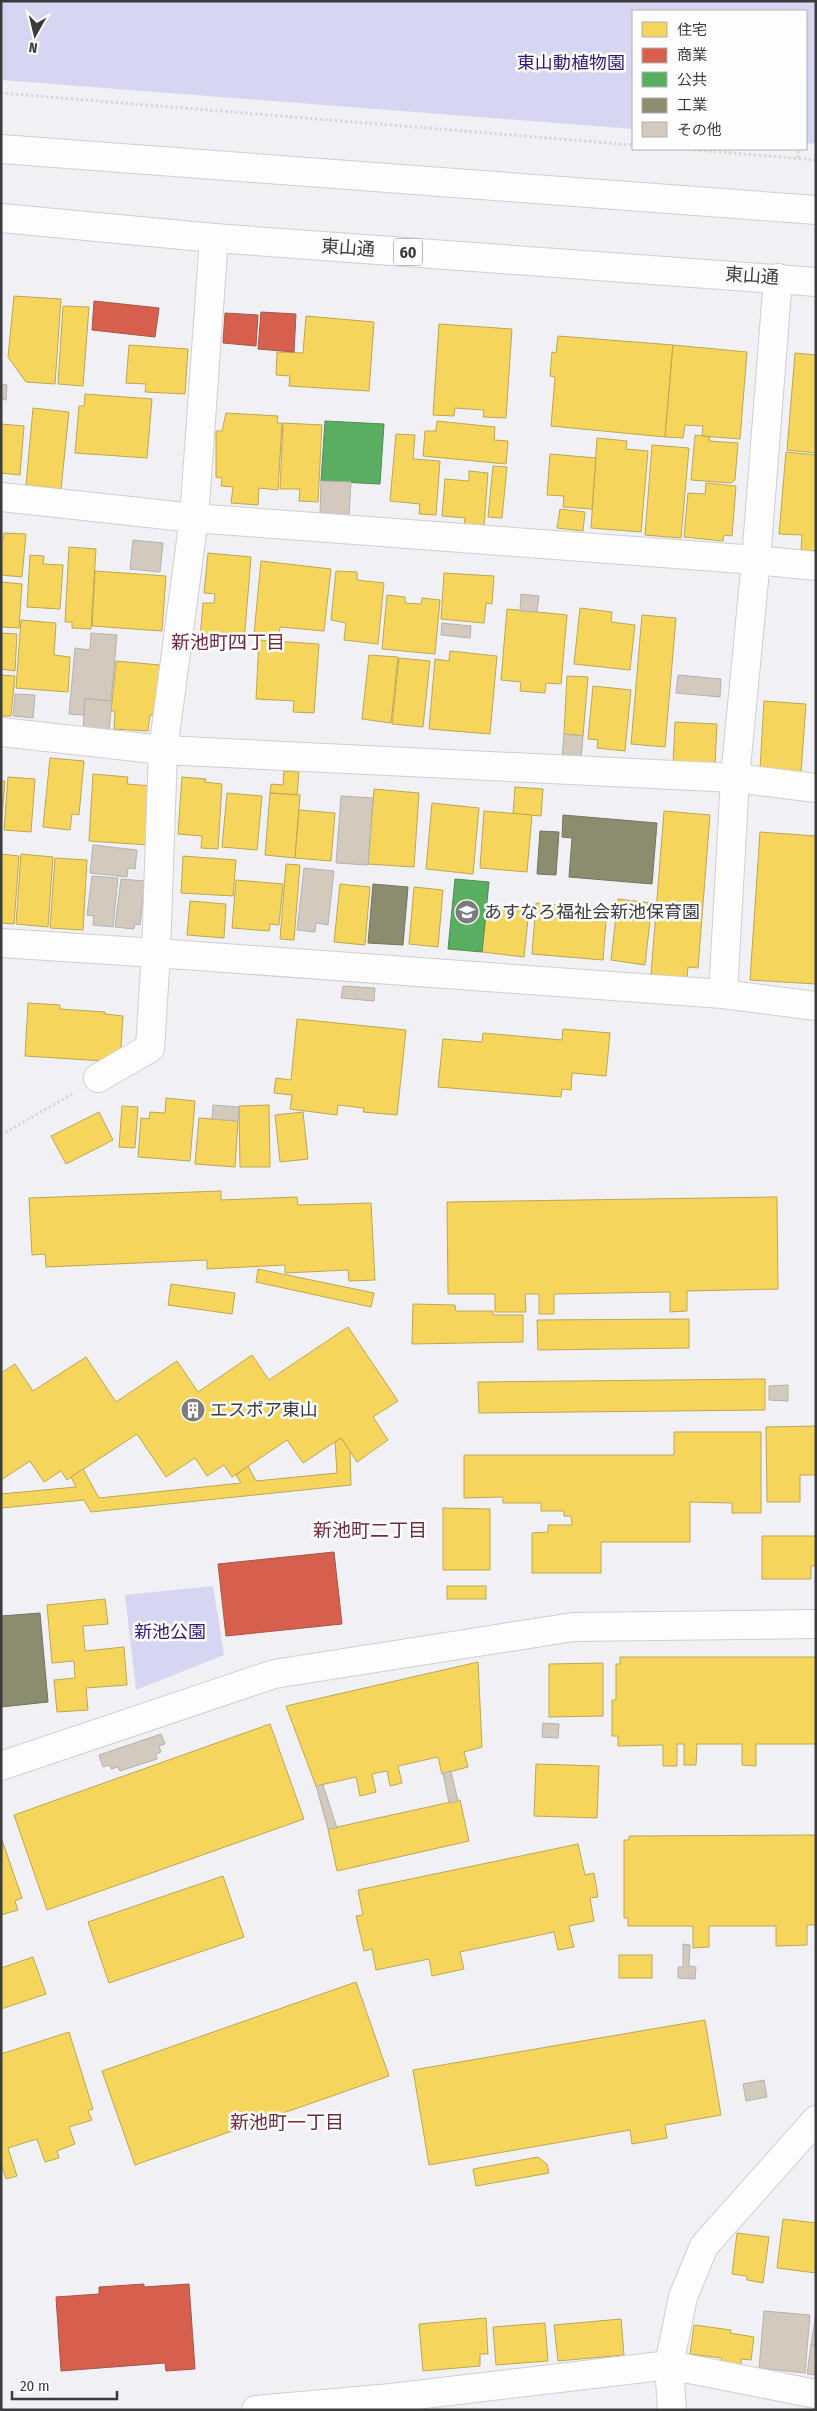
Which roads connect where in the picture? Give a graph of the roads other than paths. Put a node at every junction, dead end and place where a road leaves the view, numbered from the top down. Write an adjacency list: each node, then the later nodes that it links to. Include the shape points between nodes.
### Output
1 (1, 149): 2 (street)
2 (816, 210)
3 (1, 218): 4 (street, 東山通 / 60)
4 (214, 238): 5 (street, 東山通 / 60); 8 (street)
5 (778, 278): 6 (street, 東山通 / 60); 9 (street)
6 (816, 282)
7 (1, 497): 8 (street)
8 (194, 518): 9 (street); 12 (street)
9 (756, 560): 10 (street); 13 (street)
10 (816, 566)
11 (1, 732): 12 (street)
12 (163, 750): 13 (street); 16 (street)
13 (735, 778): 14 (street); 17 (street)
14 (816, 788)
15 (1, 943): 16 (street)
16 (156, 954): 17 (street); 19 (street, via 150,1048)
17 (723, 994): 18 (street)
18 (816, 1006)
19 (98, 1078)
20 (816, 1624): 21 (street, via 573,1627 274,1674)
21 (1, 1766)
22 (816, 2120): 23 (street, via 704,2246 683,2297)
23 (669, 2365): 24 (street); 25 (street, via 391,2398); 26 (street)
24 (816, 2394)
25 (256, 2410)
26 (672, 2410)

